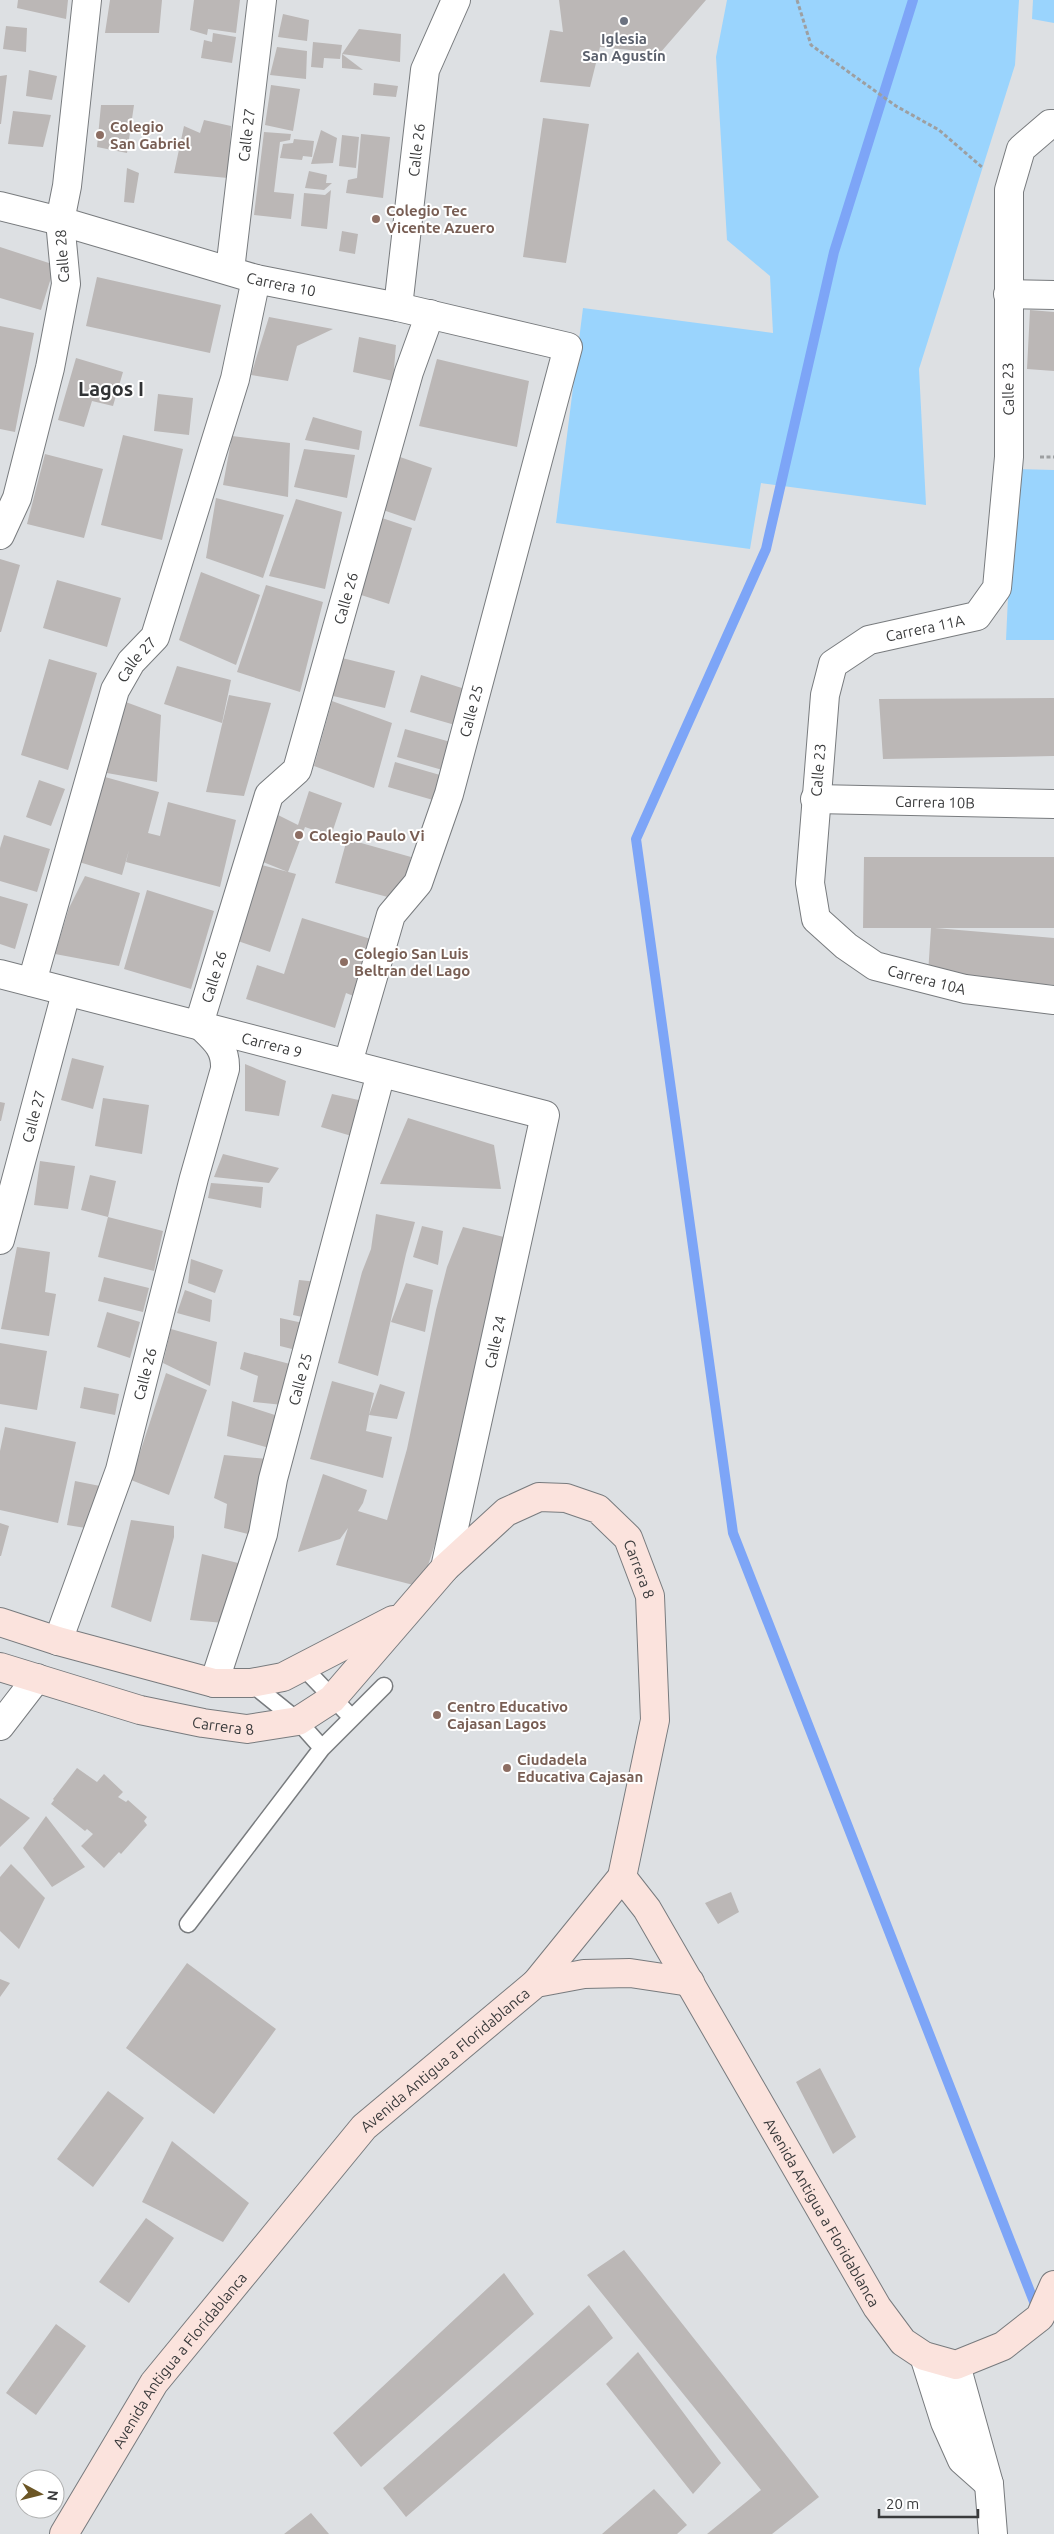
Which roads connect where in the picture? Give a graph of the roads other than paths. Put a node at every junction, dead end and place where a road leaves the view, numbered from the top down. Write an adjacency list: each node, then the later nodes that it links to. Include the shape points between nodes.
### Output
1 (87, 0): 6 (street, Calle 28, via 67,186)
2 (262, 0): 7 (street, Calle 27)
3 (456, 0): 11 (street, Calle 26, via 425,70)
4 (1054, 124): 9 (street, Calle 23, via 1021,150 1009,190)
5 (0, 206): 6 (street, Carrera 10)
6 (60, 221): 7 (street, Carrera 10); 14 (street, Calle 28, via 66,284 50,368 17,498)
7 (230, 270): 8 (street, Carrera 10)
8 (256, 279): 11 (street, Carrera 10); 21 (street, Calle 27, via 235,379 175,576 155,637 131,662 115,690)
9 (1008, 294): 10 (street); 15 (street, Calle 23, via 1009,457)
10 (1054, 295)
11 (398, 307): 12 (street, Carrera 10)
12 (430, 314): 13 (street, Carrera 10); 24 (street, Calle 26, via 409,372 296,770 269,795)
13 (568, 347): 25 (street, Calle 25, via 449,794 418,883 391,915)
14 (0, 535)
15 (997, 588): 16 (street, Carrera 11A, via 977,616)
16 (868, 640): 17 (street, Calle 23, via 833,664 825,695)
17 (815, 799): 18 (street, Carrera 10B); 19 (street, Calle 23, via 810,882)
18 (1054, 804)
19 (816, 919): 23 (street, Carrera 10A, via 875,966 964,989)
20 (0, 974): 21 (street, Carrera 9)
21 (32, 982): 22 (street, Carrera 9)
22 (66, 993): 24 (street, Carrera 9); 28 (street, Calle 27)
23 (1054, 1000)
24 (199, 1024): 25 (street, Carrera 9); 32 (street, Calle 26, via 226,1056 225,1069 120,1470)
25 (348, 1063): 26 (street, Carrera 9)
26 (381, 1073): 27 (street, Carrera 9); 36 (street, Calle 25, via 273,1479 263,1534)
27 (545, 1116): 29 (street, Calle 24)
28 (0, 1240)
29 (445, 1568): 30 (street, Carrera 8); 44 (street, Carrera 8, via 506,1512 539,1498 566,1498 598,1509 628,1538 650,1596 655,1720)
30 (407, 1612): 34 (street, Carrera 8); 39 (street, Carrera 8)
31 (0, 1622): 32 (street, Carrera 8)
32 (58, 1641): 36 (street, Carrera 8)
33 (0, 1667): 35 (street, Carrera 8)
34 (303, 1667): 37 (street, Carrera 8, via 283,1677); 39 (lane)
35 (37, 1678): 41 (street, Carrera 8, via 140,1710 203,1723 247,1729); 42 (street)
36 (214, 1683): 37 (street, Carrera 8)
37 (251, 1683): 41 (lane)
38 (384, 1686): 40 (lane)
39 (332, 1699): 40 (lane); 41 (street, Carrera 8)
40 (352, 1718): 43 (lane)
41 (298, 1721): 43 (lane)
42 (0, 1726)
43 (322, 1748): 45 (lane)
44 (622, 1877): 46 (street, via 647,1909); 47 (street, Carrera 8)
45 (188, 1924)
46 (690, 1982): 47 (street, Avenida Antigua a Floridablanca, via 630,1973 584,1974); 49 (street, Avenida Antigua a Floridablanca, via 877,2307 903,2342)
47 (536, 1983): 52 (street, Avenida Antigua a Floridablanca, via 364,2126 154,2383)
48 (1054, 2285): 50 (street, via 1040,2318 1003,2346)
49 (924, 2356): 50 (street, Avenida Antigua a Floridablanca); 51 (street, via 945,2422 962,2460)
50 (956, 2365): 51 (street)
51 (988, 2484): 53 (street)
52 (64, 2534)
53 (994, 2534)

